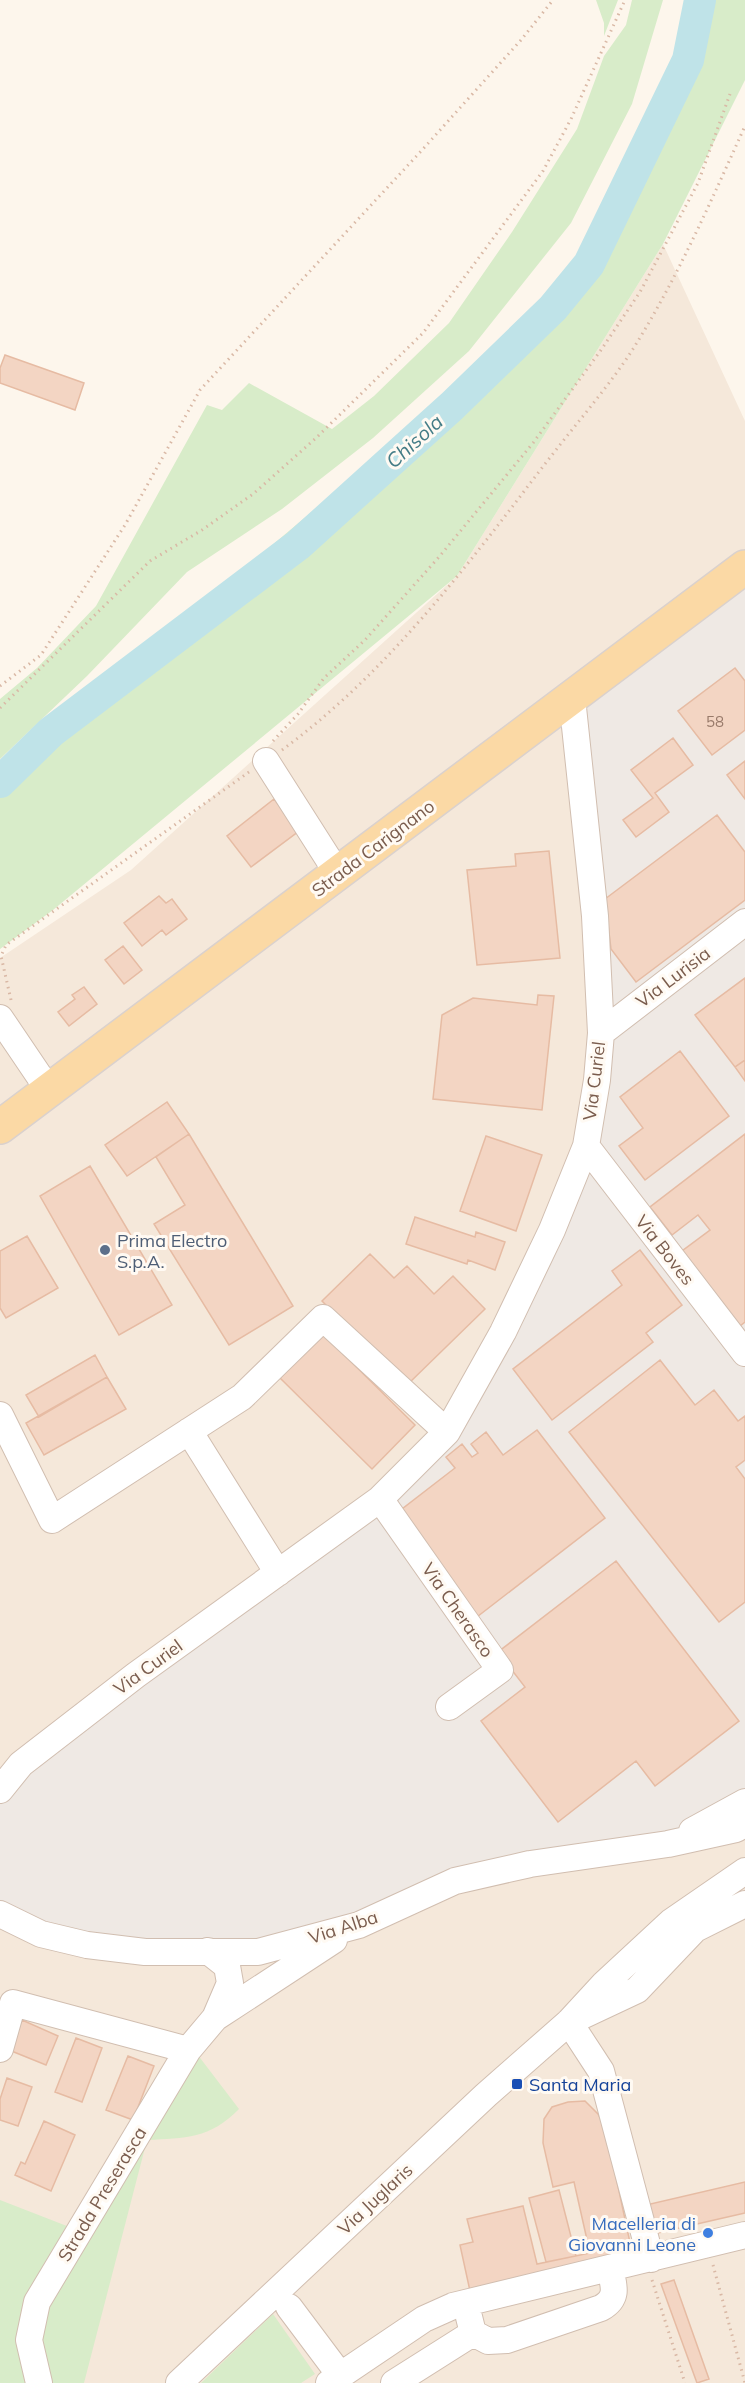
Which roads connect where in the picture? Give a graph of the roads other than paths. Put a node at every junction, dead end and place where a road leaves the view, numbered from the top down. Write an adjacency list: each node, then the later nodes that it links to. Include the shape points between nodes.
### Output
1 (745, 567): 2 (main road, Strada Carignano)
2 (572, 698): 4 (main road, Strada Carignano); 7 (street, Via Curiel, via 595,916)
3 (266, 761): 4 (street)
4 (338, 874): 8 (main road, Strada Carignano)
5 (744, 926): 7 (street, Via Lurisia)
6 (4, 1025): 8 (street)
7 (601, 1033): 10 (street, Via Curiel)
8 (48, 1089): 9 (main road, Strada Carignano)
9 (0, 1127)
10 (586, 1146): 11 (street, Via Boves); 14 (street, Via Curiel, via 552,1230 503,1332)
11 (745, 1353)
12 (0, 1415): 13 (street, via 52,1520)
13 (189, 1431): 14 (street, via 242,1397 323,1318); 16 (street)
14 (447, 1432): 15 (street, Via Curiel)
15 (380, 1499): 16 (street, Via Curiel); 17 (street, Via Cherasco, via 500,1670)
16 (278, 1573): 18 (street, Via Curiel)
17 (449, 1707)
18 (10, 1767): 19 (street, Via Curiel)
19 (0, 1791)
20 (745, 1802): 22 (street, Via Alba)
21 (745, 1824): 22 (street, Via Alba)
22 (668, 1844): 26 (street, Via Alba, via 530,1864 455,1881)
23 (739, 1879): 31 (street, Via Juglaris, via 671,1922 604,1983)
24 (745, 1904): 31 (street, Via Juglaris, via 695,1929 637,1989)
25 (4, 1914): 27 (street, Via Alba, via 41,1934 87,1945 145,1952)
26 (359, 1925): 28 (street, Via Alba); 29 (street, Strada Preserasca)
27 (208, 1951): 28 (street, Via Alba); 30 (street, Strada Preserasca, via 227,1966 230,1983)
28 (258, 1952): 29 (street, via 268,1964 269,1976)
29 (261, 1987): 30 (street, Strada Preserasca)
30 (215, 2018): 33 (street, Strada Preserasca)
31 (569, 2022): 35 (street, via 601,2071); 41 (street, Via Juglaris, via 486,2095)
32 (0, 2049): 33 (street, via 13,2003)
33 (188, 2049): 42 (street, Strada Preserasca, via 37,2302 29,2340)
34 (745, 2235): 35 (street)
35 (649, 2260): 36 (street)
36 (610, 2269): 37 (street); 39 (street, via 613,2299 601,2308 507,2340 488,2341)
37 (465, 2303): 39 (street); 40 (street, via 424,2319)
38 (290, 2307): 40 (street)
39 (473, 2333): 43 (street)
40 (334, 2380)
41 (182, 2382)
42 (39, 2383)
43 (394, 2383)

